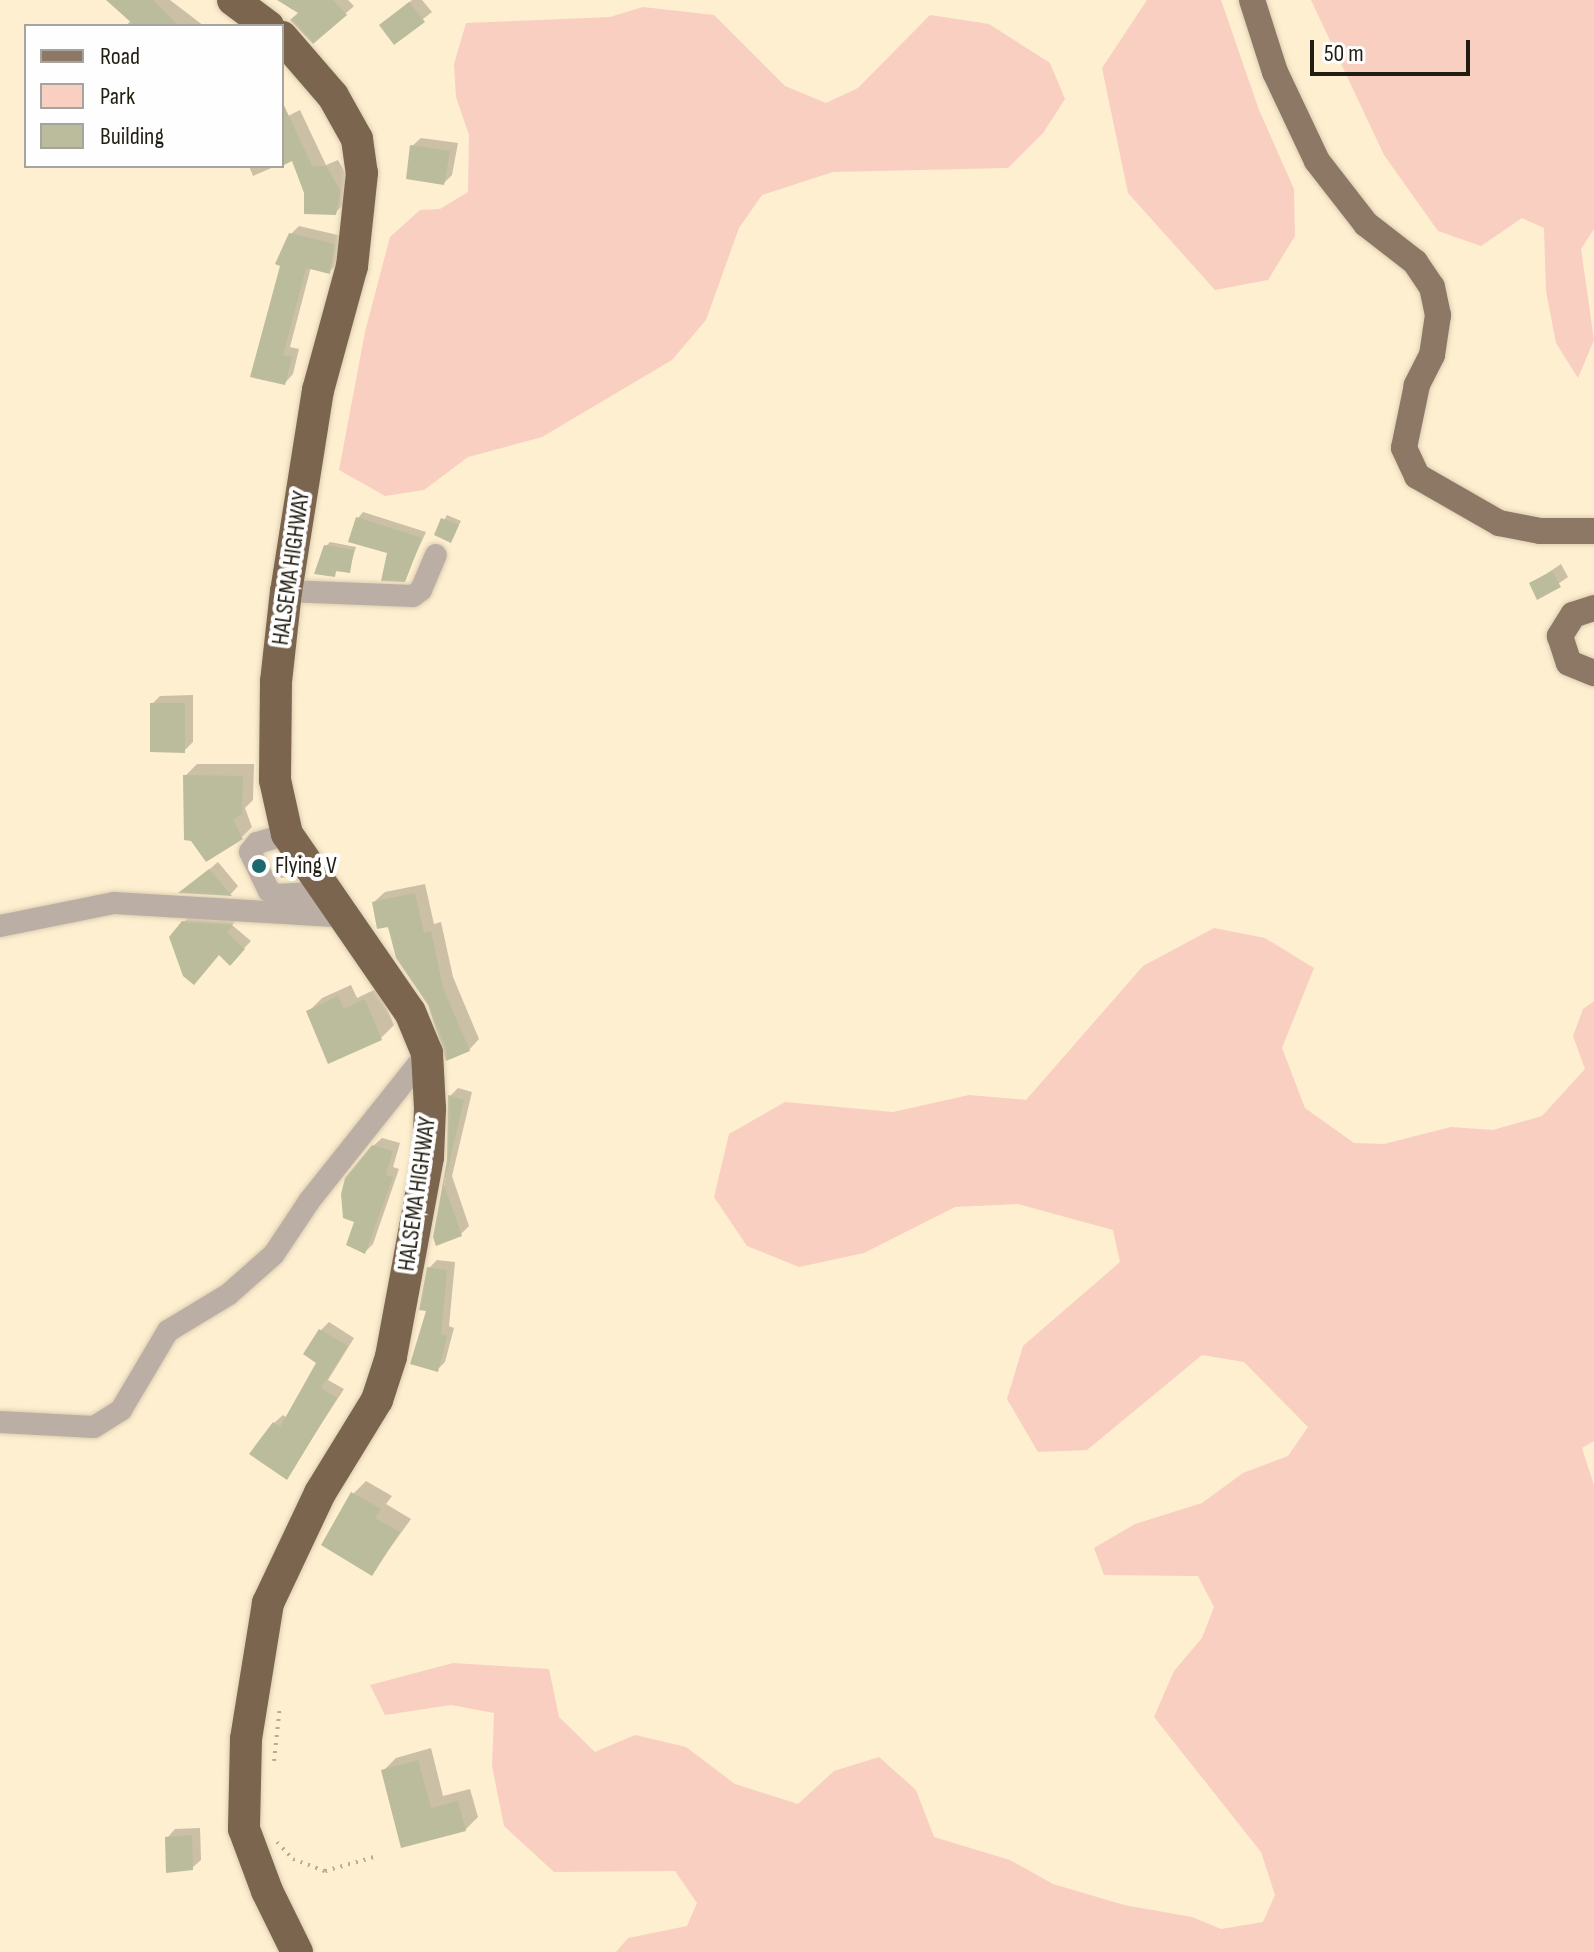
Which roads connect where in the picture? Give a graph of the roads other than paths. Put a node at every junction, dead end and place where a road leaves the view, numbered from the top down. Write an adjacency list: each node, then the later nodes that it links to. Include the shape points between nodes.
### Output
1 (233, 0): 3 (highway)
2 (1252, 0): 5 (main road, via 1275,72 1317,161 1366,224 1415,262 1432,287 1438,315 1432,355 1417,385 1404,448 1417,476 1499,523 1540,531)
3 (265, 24)
4 (284, 39): 7 (highway, HALSEMA HIGHWAY, via 333,96 357,139 362,173 352,266 318,390)
5 (1594, 531)
6 (436, 555): 7 (street, via 421,590 413,596)
7 (286, 591): 10 (highway, HALSEMA HIGHWAY, via 276,682 275,780)
8 (1594, 608): 9 (main road, via 1573,615 1560,636 1569,663)
9 (1594, 673)
10 (287, 834): 11 (highway, HALSEMA HIGHWAY); 11 (street, via 257,843 250,852 269,891)
11 (339, 904): 12 (street, via 114,903); 13 (highway, HALSEMA HIGHWAY, via 393,981)
12 (0, 926)
13 (427, 1053): 14 (street, via 310,1200 274,1254 229,1294 168,1331 121,1410 94,1427); 15 (highway, HALSEMA HIGHWAY, via 428,1157 391,1357 377,1400 320,1493 268,1603 246,1739 244,1829)
14 (0, 1422)
15 (297, 1952)

